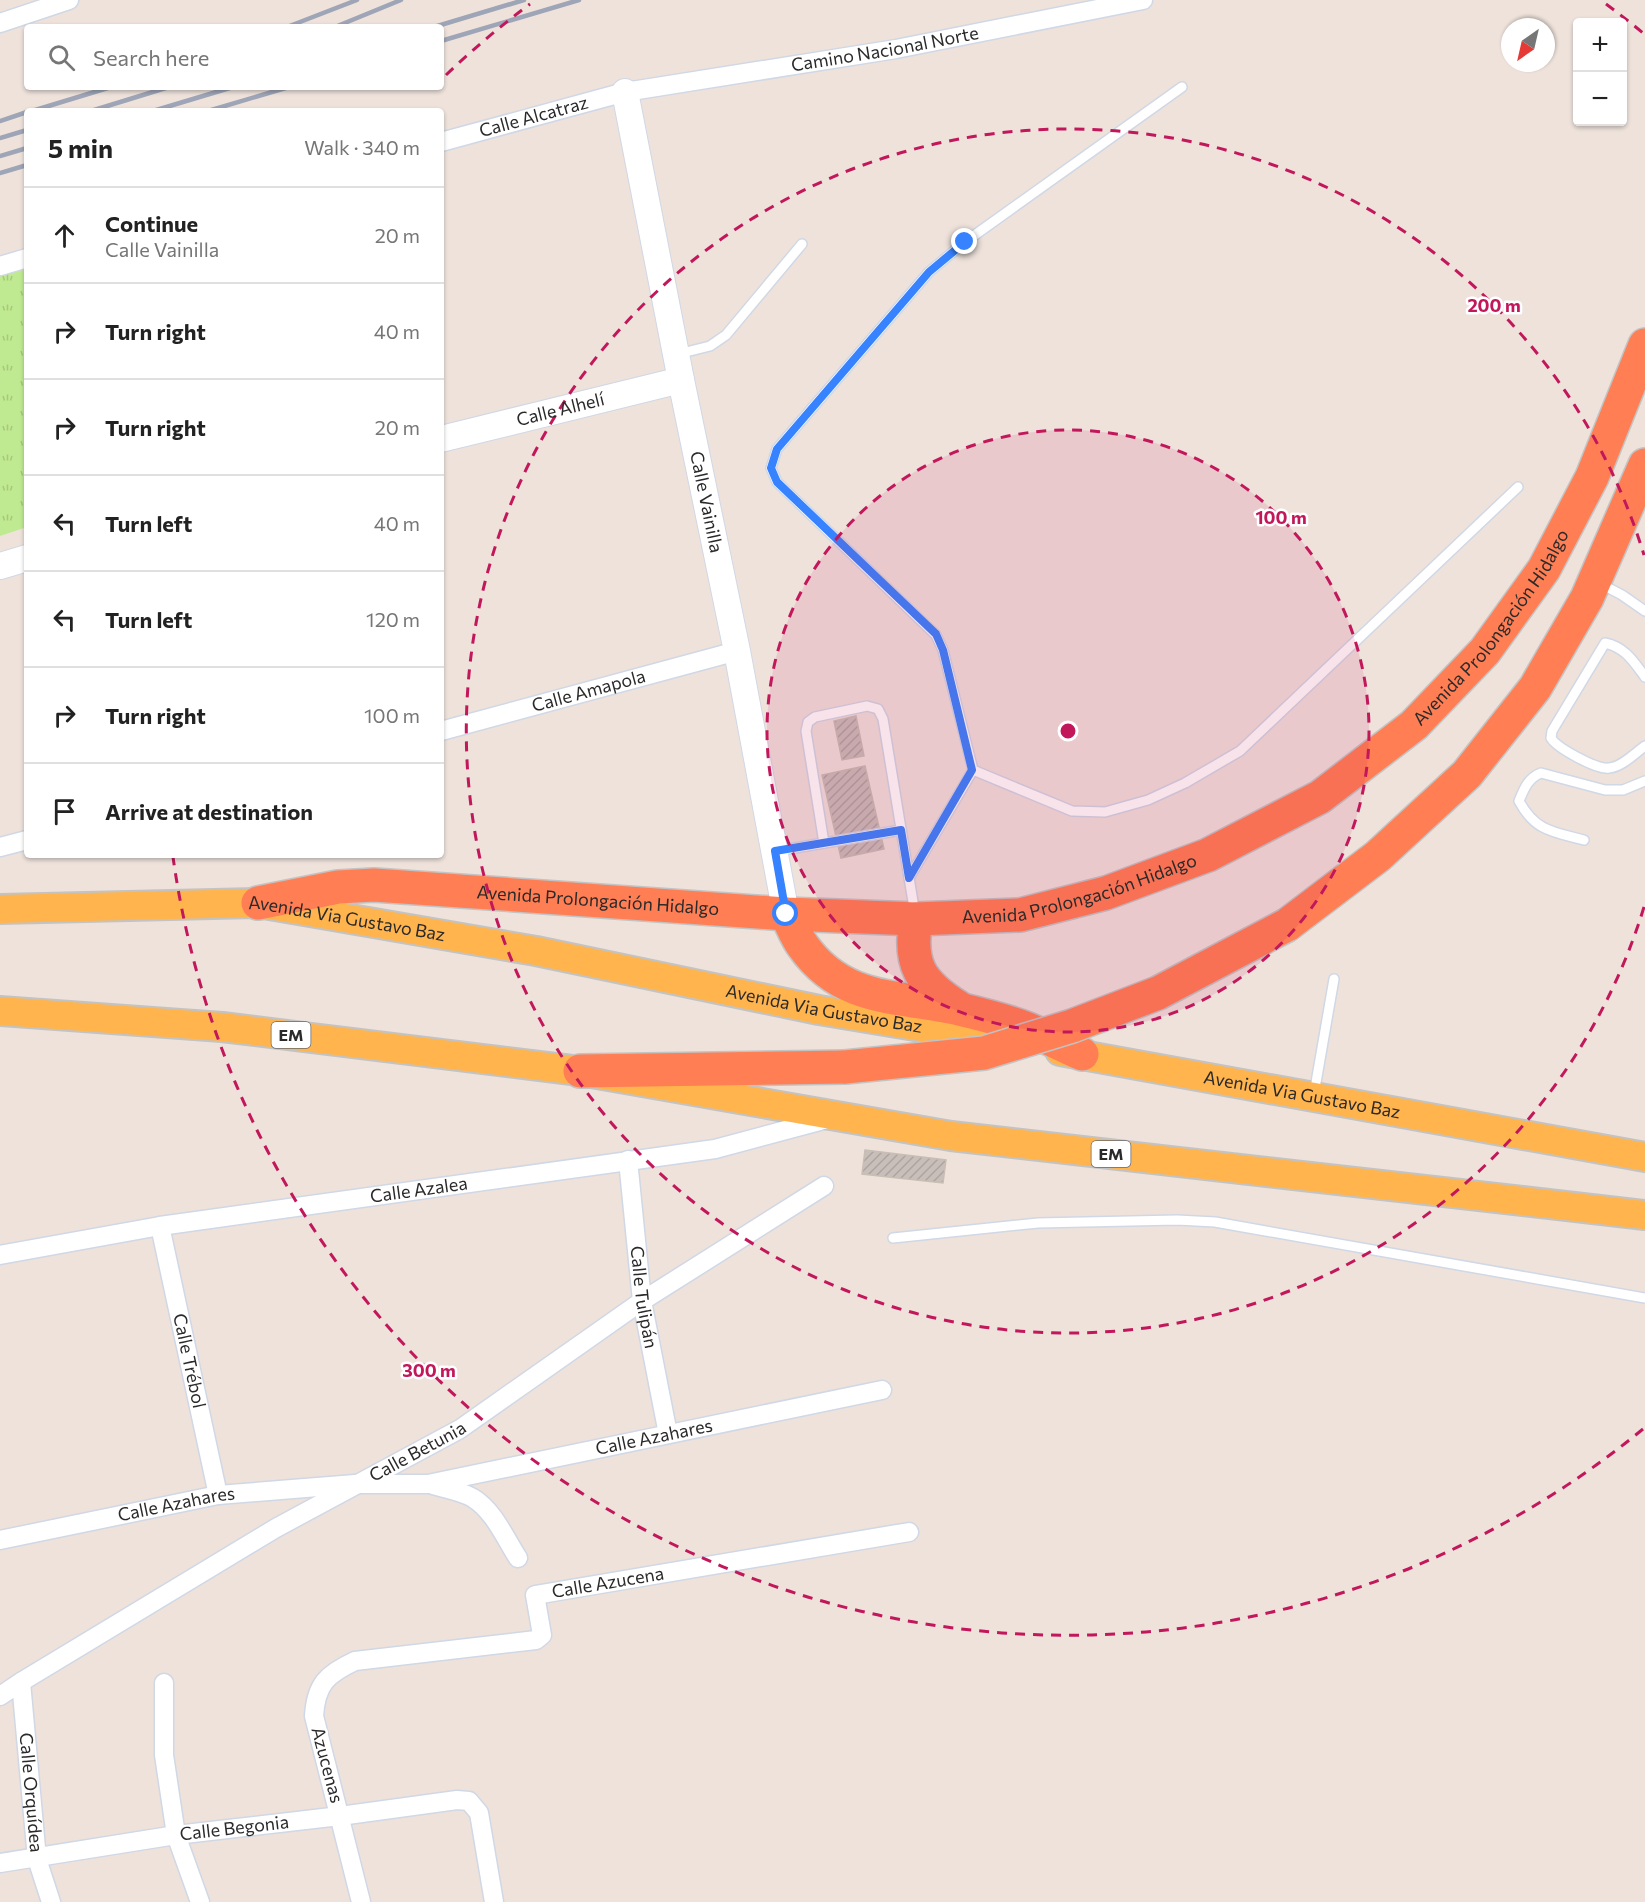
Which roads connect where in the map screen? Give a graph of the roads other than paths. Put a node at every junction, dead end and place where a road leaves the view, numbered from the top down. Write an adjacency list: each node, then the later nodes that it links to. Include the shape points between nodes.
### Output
1 (69, 0): 3 (street)
2 (1143, 0): 5 (street, Camino Nacional Norte, via 896,48)
3 (0, 23)
4 (1182, 87): 24 (lane, via 929,272 777,449 771,468 777,482 936,634)
5 (625, 92): 6 (street, Calle Alcatraz); 11 (street, Calle Vainilla)
6 (444, 141)
7 (802, 244): 11 (lane, via 726,335 710,346)
8 (24, 259): 9 (street)
9 (0, 266)
10 (1645, 345): 36 (highway, Avenida Prolongación Hidalgo, via 1592,477 1544,569 1485,651 1414,725 1320,797 1208,855 1106,893 1020,915)
11 (676, 354): 12 (street, Calle Vainilla)
12 (681, 380): 13 (street, Calle Alhelí); 20 (street, Calle Vainilla)
13 (444, 438)
14 (1645, 465): 18 (highway)
15 (1518, 487): 24 (lane, via 1240,751 1185,783 1148,800 1105,812 1072,811)
16 (24, 559): 17 (street)
17 (0, 566)
18 (1595, 580): 19 (lane); 41 (highway, bridge, via 1535,688 1467,774 1378,856 1287,925 1158,993 1072,1026 984,1053 845,1067)
19 (1645, 611)
20 (737, 651): 22 (street, Calle Amapola); 31 (street, Calle Vainilla)
21 (1645, 677): 23 (lane, via 1630,655 1605,643 1551,738 1575,755 1608,769)
22 (444, 730)
23 (1645, 746)
24 (972, 770): 32 (lane)
25 (1645, 781): 27 (lane, via 1623,790 1605,790 1541,773 1533,776 1519,801 1526,816 1546,830)
26 (901, 830): 29 (lane); 29 (lane, via 883,719 878,709 867,706 808,722 806,731); 32 (lane)
27 (1584, 840)
28 (24, 841): 30 (street)
29 (824, 843): 31 (lane)
30 (0, 847)
31 (775, 851): 35 (street, Calle Vainilla)
32 (909, 878): 36 (lane)
33 (258, 903): 34 (main road, Avenida Via Gustavo Baz); 35 (highway, Avenida Prolongación Hidalgo, via 338,887 374,885); 40 (main road, Avenida Via Gustavo Baz, via 536,951 819,1010)
34 (0, 909)
35 (786, 914): 36 (highway, Avenida Prolongación Hidalgo); 38 (highway, via 816,963 851,987)
36 (916, 919): 38 (highway, via 912,939 921,973 929,986)
37 (1334, 979): 42 (lane)
38 (962, 1010): 40 (highway, via 1026,1028)
39 (0, 1011): 41 (main road, EM, via 222,1027)
40 (1082, 1054): 42 (main road, Avenida Via Gustavo Baz)
41 (580, 1071): 43 (main road, EM)
42 (1313, 1097): 44 (main road, Avenida Via Gustavo Baz)
43 (838, 1116): 45 (street, Calle Azalea, via 715,1149); 47 (main road, EM, via 951,1136)
44 (1645, 1157)
45 (628, 1160): 48 (street, Calle Azalea); 52 (street, Calle Tulipán)
46 (824, 1186): 52 (street, Calle Betunia)
47 (1645, 1215)
48 (160, 1226): 50 (street, Calle Azalea); 57 (street, Calle Trébol)
49 (893, 1238): 51 (lane, via 1038,1223 1215,1222)
50 (0, 1255)
51 (1645, 1298)
52 (642, 1301): 54 (street, Calle Tulipán); 55 (street, Calle Betunia, via 460,1429)
53 (882, 1390): 54 (street, Calle Azahares)
54 (668, 1434): 56 (street, Calle Azahares)
55 (355, 1484): 56 (street, Calle Azahares); 57 (street, Calle Azahares); 62 (street, Calle Betunia)
56 (428, 1484): 60 (street, Calle Azahares, via 460,1493 480,1504)
57 (218, 1495): 59 (street, Calle Azahares)
58 (909, 1532): 61 (street, Calle Azucena, via 536,1595 542,1628 542,1635 536,1640 355,1661)
59 (0, 1540)
60 (518, 1558)
61 (324, 1680): 65 (street, Azucenas, via 315,1699 314,1716)
62 (21, 1682): 64 (street, Calle Betunia); 67 (street, Calle Orquídea)
63 (164, 1683): 66 (street, via 164,1755)
64 (0, 1696)
65 (340, 1816): 66 (street, Calle Begonia); 71 (street, Azucenas); 72 (street, Calle Begonia, via 469,1801 479,1814)
66 (176, 1835): 67 (street, Calle Begonia); 70 (street)
67 (37, 1859): 68 (street, Calle Begonia); 69 (street, Calle Orquídea)
68 (0, 1863)
69 (51, 1902)
70 (200, 1902)
71 (361, 1902)
72 (494, 1902)

